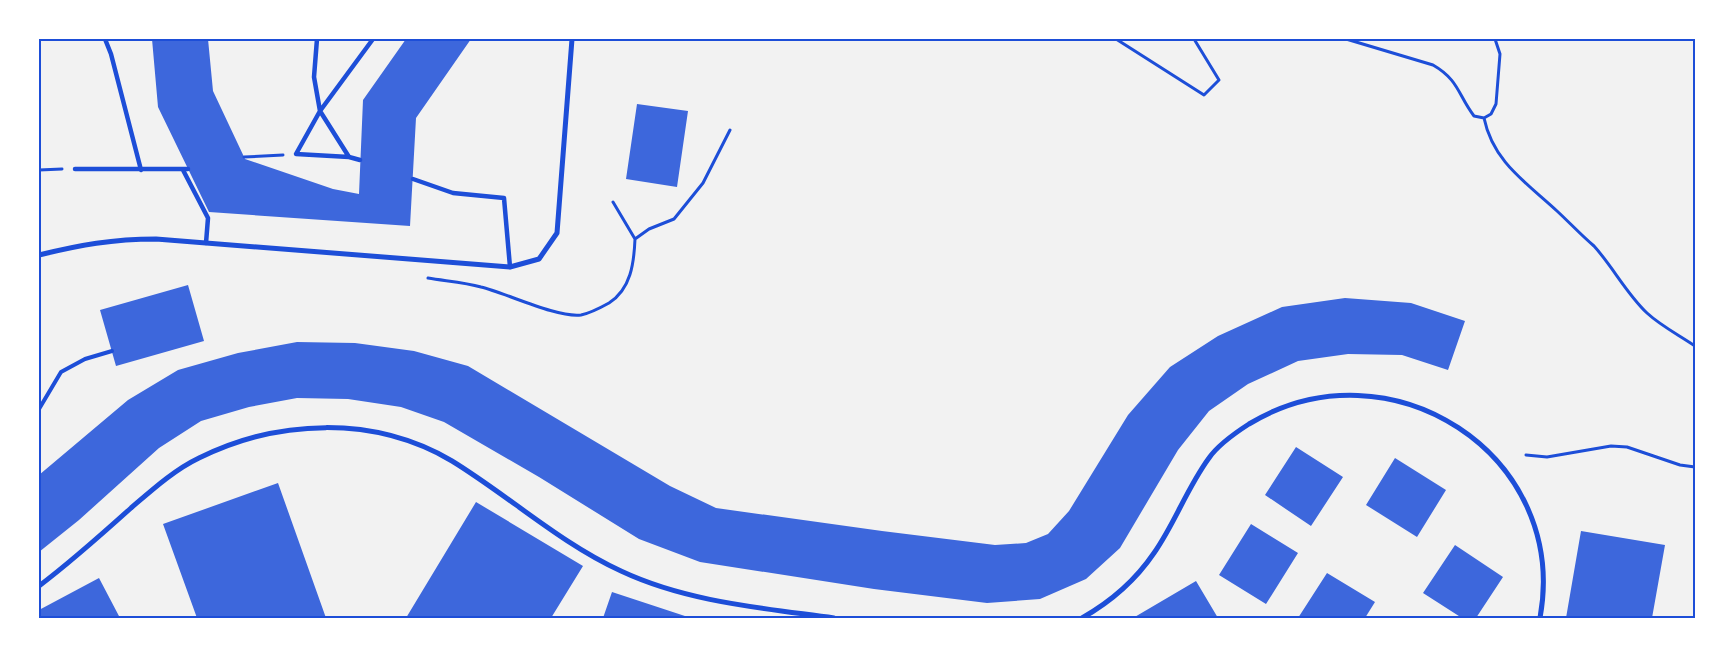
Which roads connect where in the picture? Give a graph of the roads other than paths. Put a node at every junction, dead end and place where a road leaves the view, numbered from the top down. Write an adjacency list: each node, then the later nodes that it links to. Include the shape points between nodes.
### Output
1 (105, 39): 9 (street)
2 (317, 39): 5 (street, via 314,77)
3 (373, 39): 5 (street)
4 (572, 39): 13 (street, via 557,234 539,259)
5 (320, 111): 6 (street); 6 (street, via 296,154)
6 (349, 157): 7 (street)
7 (360, 160)
8 (75, 169): 9 (street)
9 (141, 170): 11 (street, via 186,170 208,218)
10 (413, 179): 13 (street, via 453,193 504,198)
11 (206, 243): 12 (street, via 156,239 105,241); 13 (street)
12 (39, 255)
13 (510, 268)
14 (112, 351): 15 (lane, via 86,359 61,372)
15 (39, 408)
16 (39, 586): 17 (street, via 149,492 196,459 250,437 278,430 337,427 391,436 450,460 576,547 645,581 695,596)
17 (834, 618)
18 (1082, 618): 19 (street, via 1122,592 1140,572 1210,457 1227,440 1247,425 1292,404 1332,396 1365,395 1398,400 1436,414 1466,432 1497,461 1525,505 1534,528 1543,579)
19 (1540, 618)

